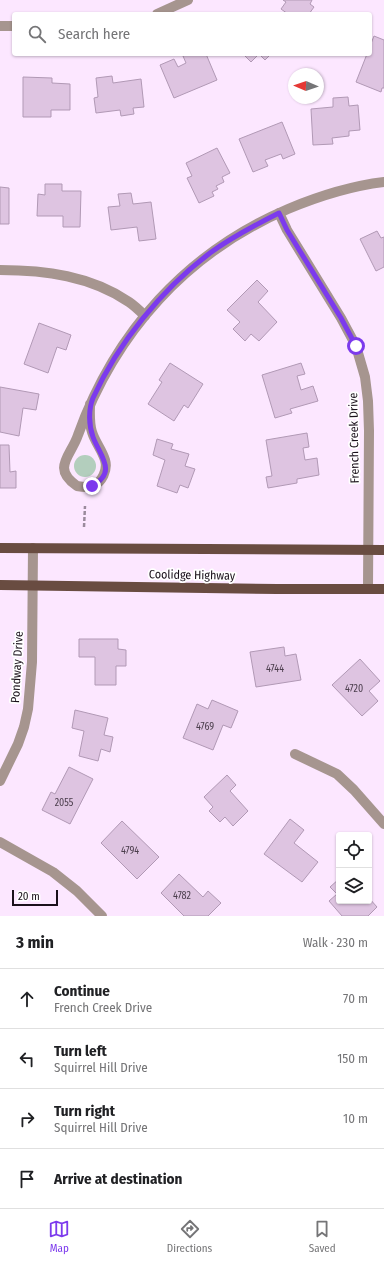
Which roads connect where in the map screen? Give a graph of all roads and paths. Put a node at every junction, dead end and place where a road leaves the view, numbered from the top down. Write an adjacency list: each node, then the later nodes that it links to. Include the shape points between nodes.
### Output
1 (188, 0): 2 (street)
2 (161, 12)
3 (0, 26): 4 (street)
4 (12, 26)
5 (384, 182): 6 (street, via 326,195)
6 (279, 213): 8 (street, via 252,226 190,269); 14 (street, French Creek Drive, via 356,346 365,377 369,430)
7 (0, 270): 8 (street, via 37,271 80,279 130,302)
8 (145, 316): 9 (street, via 122,347)
9 (90, 404): 9 (street, via 77,438 65,459 64,473 77,486 92,486 98,483 106,465 91,431)
10 (85, 506): 11 (path)
11 (84, 527)
12 (0, 548): 13 (main road, Coolidge Highway)
13 (33, 548): 14 (main road, Coolidge Highway); 17 (street, Pondway Drive)
14 (368, 550): 15 (main road, Coolidge Highway); 18 (street, French Creek Drive)
15 (384, 550)
16 (0, 585): 17 (main road, Coolidge Highway)
17 (32, 585): 18 (main road, Coolidge Highway); 21 (street, Pondway Drive, via 32,662 28,709 18,744)
18 (368, 588): 19 (main road, Coolidge Highway)
19 (384, 589)
20 (295, 754): 22 (street, via 337,774)
21 (0, 782)
22 (384, 824)
23 (0, 842): 24 (street, via 53,872)
24 (102, 916)

